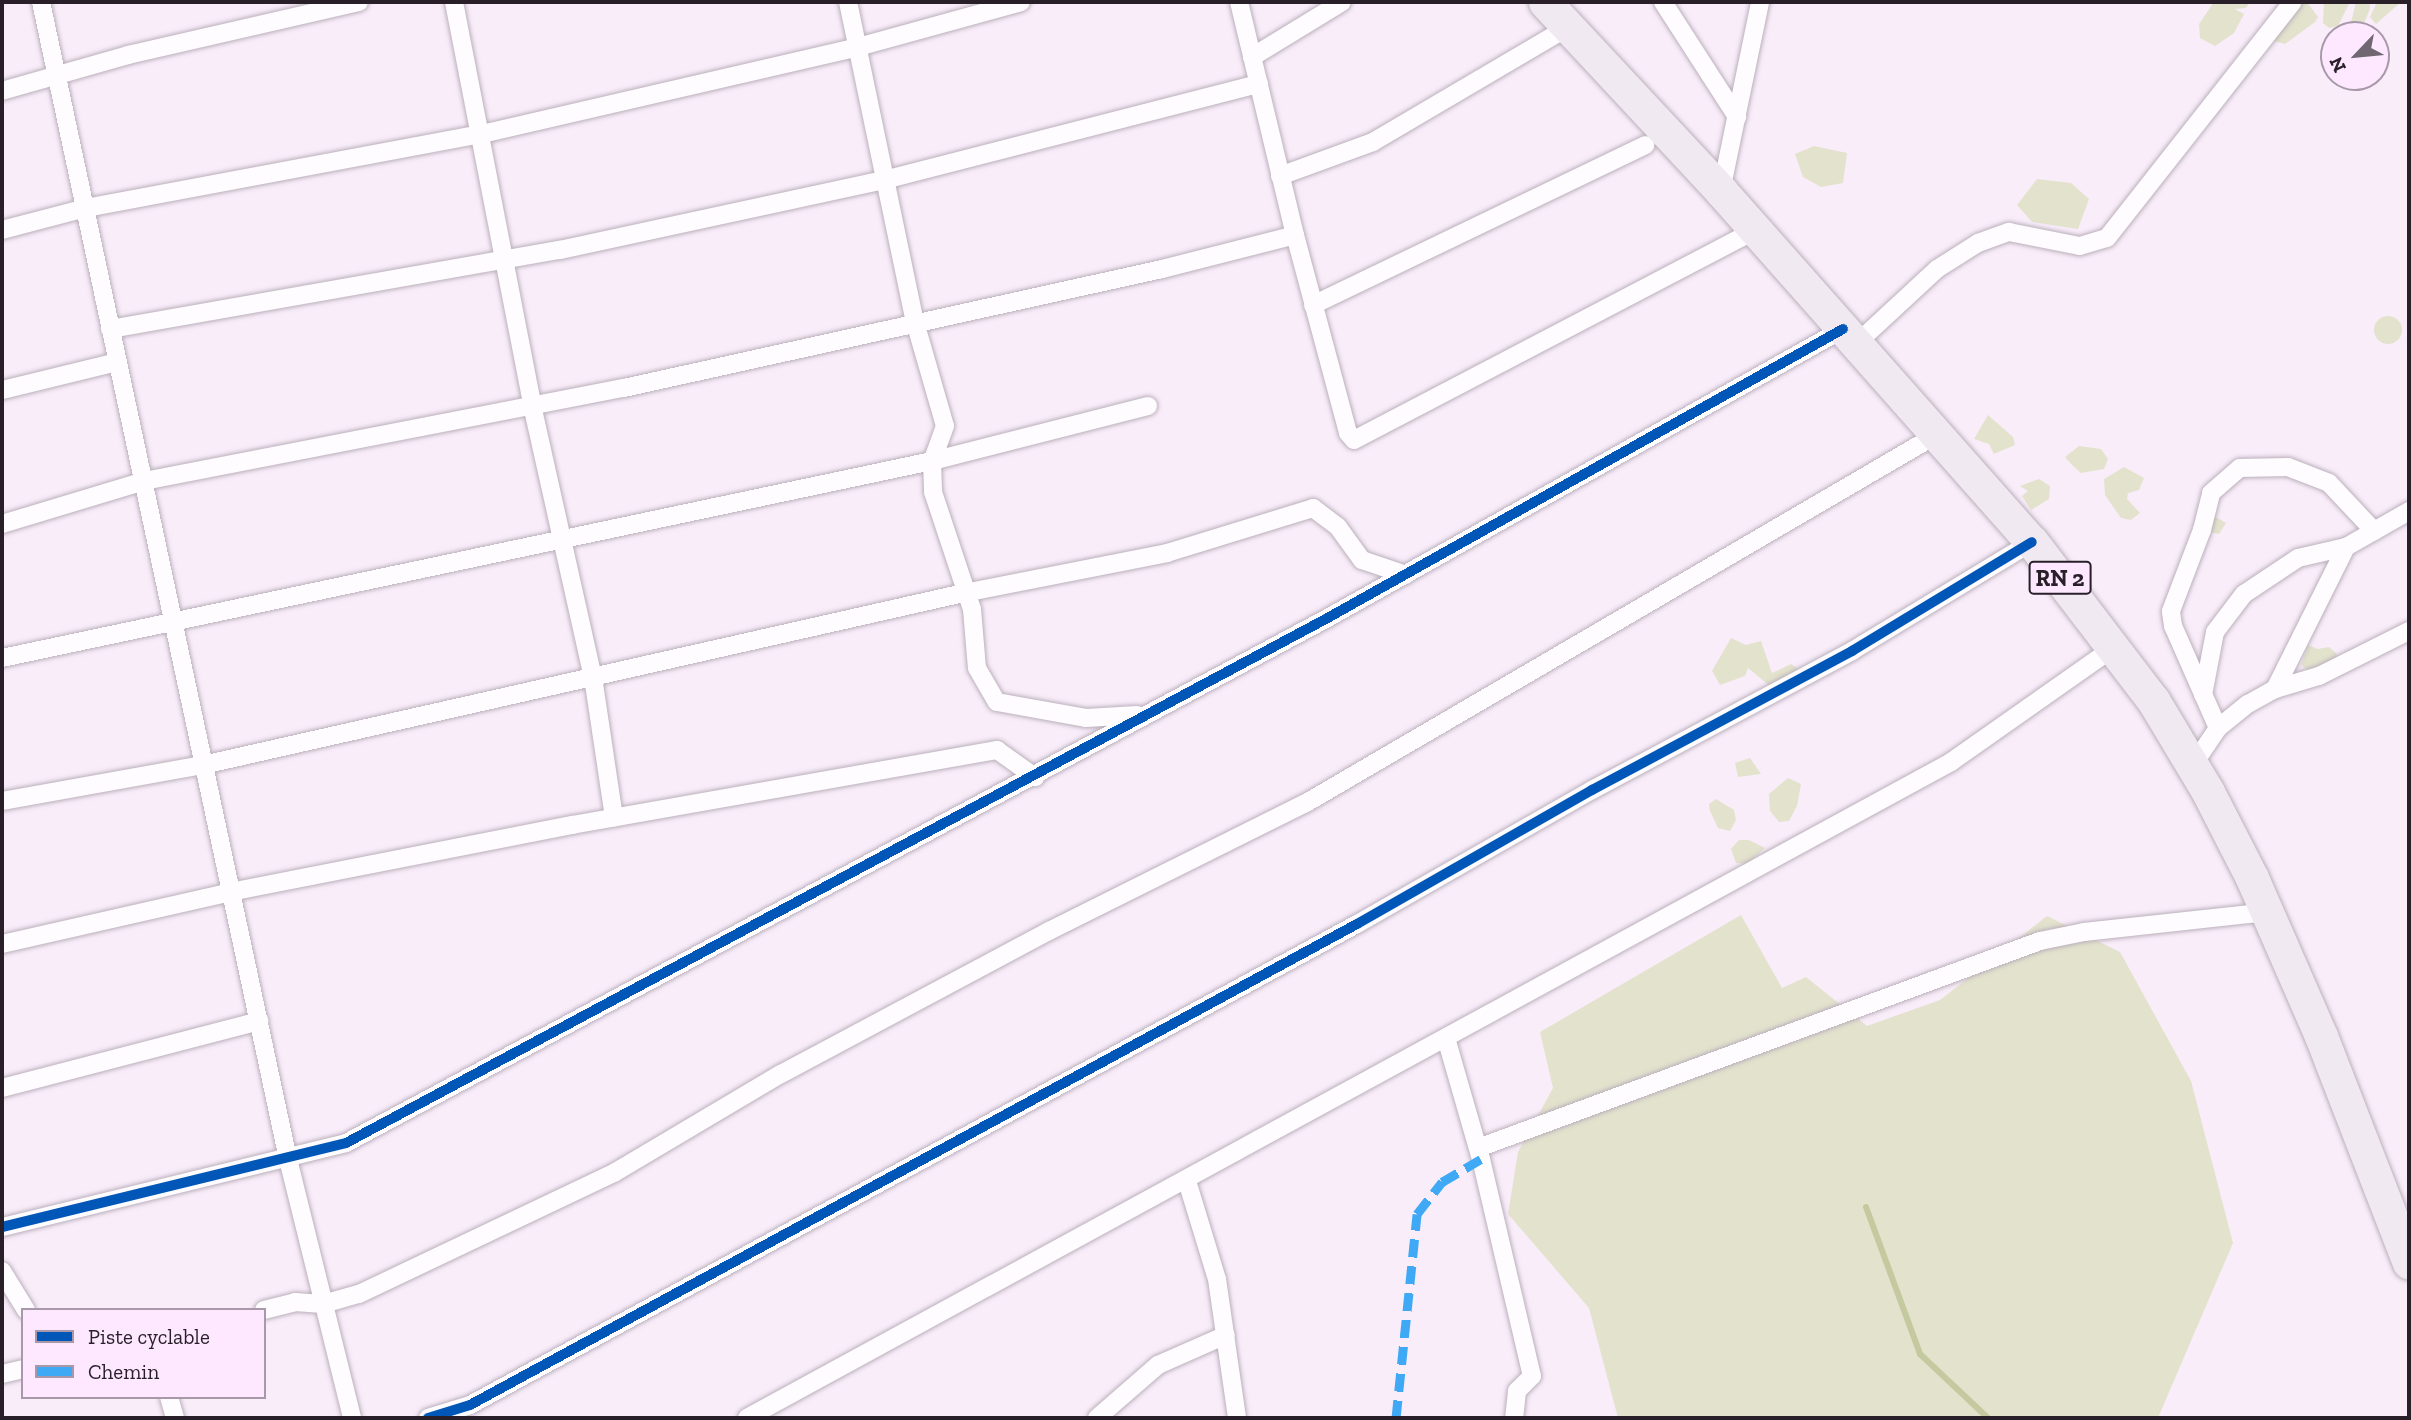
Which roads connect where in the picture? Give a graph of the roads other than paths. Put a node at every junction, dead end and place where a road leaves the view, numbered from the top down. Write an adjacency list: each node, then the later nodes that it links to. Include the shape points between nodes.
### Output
1 (41, 2): 15 (street)
2 (359, 2): 15 (street)
3 (454, 2): 19 (street)
4 (848, 2): 13 (street)
5 (1021, 2): 13 (street)
6 (1239, 2): 14 (street)
7 (1342, 2): 14 (street)
8 (1545, 2): 12 (highway, RN 2)
9 (1662, 2): 18 (street)
10 (1760, 2): 18 (street)
11 (2294, 2): 32 (street, via 2107,238 2080,246 2009,232 1978,243)
12 (1568, 27): 21 (street, via 1373,142); 23 (highway, RN 2)
13 (858, 47): 19 (street); 22 (street)
14 (1252, 57): 16 (street)
15 (58, 74): 17 (street); 24 (street)
16 (1259, 85): 21 (street); 22 (street)
17 (2, 91)
18 (1737, 117): 23 (street)
19 (482, 134): 24 (street); 28 (street)
20 (1645, 145): 29 (street)
21 (1280, 176): 27 (street)
22 (888, 179): 28 (street); 30 (street)
23 (1721, 191): 26 (highway, RN 2)
24 (86, 208): 25 (street); 31 (street)
25 (2, 230)
26 (1754, 231): 29 (street, via 1362,439 1354,440 1348,433); 32 (highway, RN 2)
27 (1294, 235): 29 (street); 30 (street, via 1162,269)
28 (503, 260): 31 (street); 35 (street)
29 (1313, 305)
30 (915, 321): 35 (street); 38 (street, via 945,426)
31 (110, 329): 33 (street)
32 (1850, 337): 37 (highway, RN 2); 46 (street)
33 (117, 362): 34 (street); 39 (street)
34 (2, 390)
35 (533, 405): 39 (street); 43 (street)
36 (1149, 406): 38 (street)
37 (1936, 435): 44 (highway, RN 2); 74 (street, via 1306,803 1049,931 805,1061 614,1173 359,1294)
38 (932, 461): 43 (street); 47 (street, via 933,492)
39 (144, 481): 41 (street); 48 (street)
40 (2409, 511): 42 (street)
41 (2, 524)
42 (2374, 531): 45 (street); 54 (street, via 2314,474 2263,464 2240,468 2222,480 2211,493 2171,611 2172,626)
43 (561, 540): 48 (street); 52 (street)
44 (2032, 542): 50 (highway, RN 2); 83 (street, via 1852,651 1592,790 1333,937 470,1405)
45 (2346, 547): 53 (street); 54 (street, via 2298,558 2244,594 2216,632)
46 (1406, 575): 47 (street, via 1362,560 1338,527 1313,508 1167,553); 55 (street)
47 (964, 593): 52 (street); 55 (street, via 971,609 977,668 997,702 1086,718)
48 (176, 622): 51 (street); 57 (street)
49 (2409, 631): 53 (street, via 2319,676)
50 (2113, 648): 58 (highway, RN 2); 66 (street, via 1951,762)
51 (2, 658)
52 (593, 677): 57 (street); 61 (street)
53 (2275, 689): 56 (street)
54 (2203, 695): 56 (street)
55 (1141, 715): 59 (street)
56 (2218, 728): 58 (street)
57 (203, 765): 60 (street); 62 (street)
58 (2193, 765): 63 (highway, RN 2)
59 (1035, 777): 61 (street, via 997,750); 69 (street, via 393,1120 346,1143)
60 (2, 801)
61 (614, 817): 62 (street)
62 (230, 892): 64 (street); 65 (street)
63 (2267, 912): 68 (street, via 2040,941); 72 (highway, RN 2)
64 (2, 944)
65 (259, 1021): 67 (street); 69 (street)
66 (1446, 1038): 68 (street); 70 (street)
67 (2, 1088)
68 (1478, 1148): 87 (street, via 1532,1376 1517,1391)
69 (288, 1159): 71 (street); 74 (street)
70 (1187, 1181): 77 (street, via 1217,1279); 84 (street)
71 (2, 1227)
72 (2406, 1242)
73 (2, 1271): 75 (street)
74 (323, 1304): 76 (street, via 295,1302); 82 (street)
75 (25, 1308)
76 (266, 1309)
77 (1226, 1335): 85 (street, via 1158,1365); 86 (street)
78 (21, 1369): 79 (street)
79 (2, 1374)
80 (170, 1399): 81 (street)
81 (175, 1418)
82 (352, 1418)
83 (428, 1418)
84 (747, 1418)
85 (1097, 1418)
86 (1237, 1418)
87 (1514, 1418)

